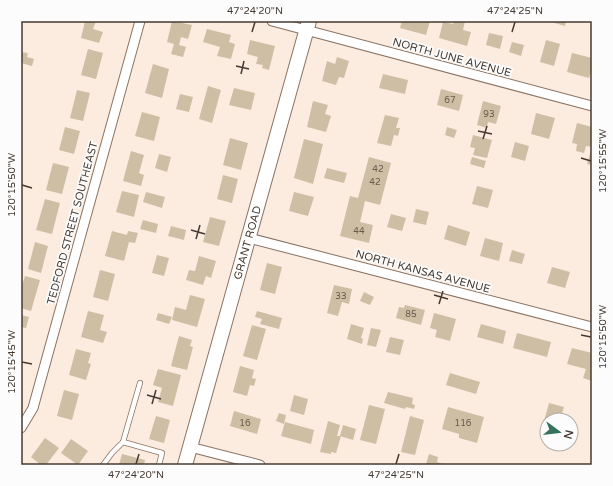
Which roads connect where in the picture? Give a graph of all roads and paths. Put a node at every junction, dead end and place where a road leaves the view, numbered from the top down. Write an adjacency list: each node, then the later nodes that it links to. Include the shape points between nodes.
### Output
1 (140, 21): 8 (street, TEDFORD STREET SOUTHEAST, via 33,408)
2 (272, 21): 3 (street, NORTH JUNE AVENUE)
3 (308, 26): 4 (street, NORTH JUNE AVENUE); 5 (main road, GRANT ROAD)
4 (592, 106)
5 (249, 238): 6 (street, NORTH KANSAS AVENUE); 10 (main road, GRANT ROAD)
6 (592, 328)
7 (140, 383): 9 (lane)
8 (21, 428)
9 (123, 442): 11 (lane); 12 (lane, via 162,453)
10 (190, 447): 13 (main road, GRANT ROAD); 14 (street)
11 (103, 465)
12 (159, 465)
13 (185, 465)
14 (260, 465)

